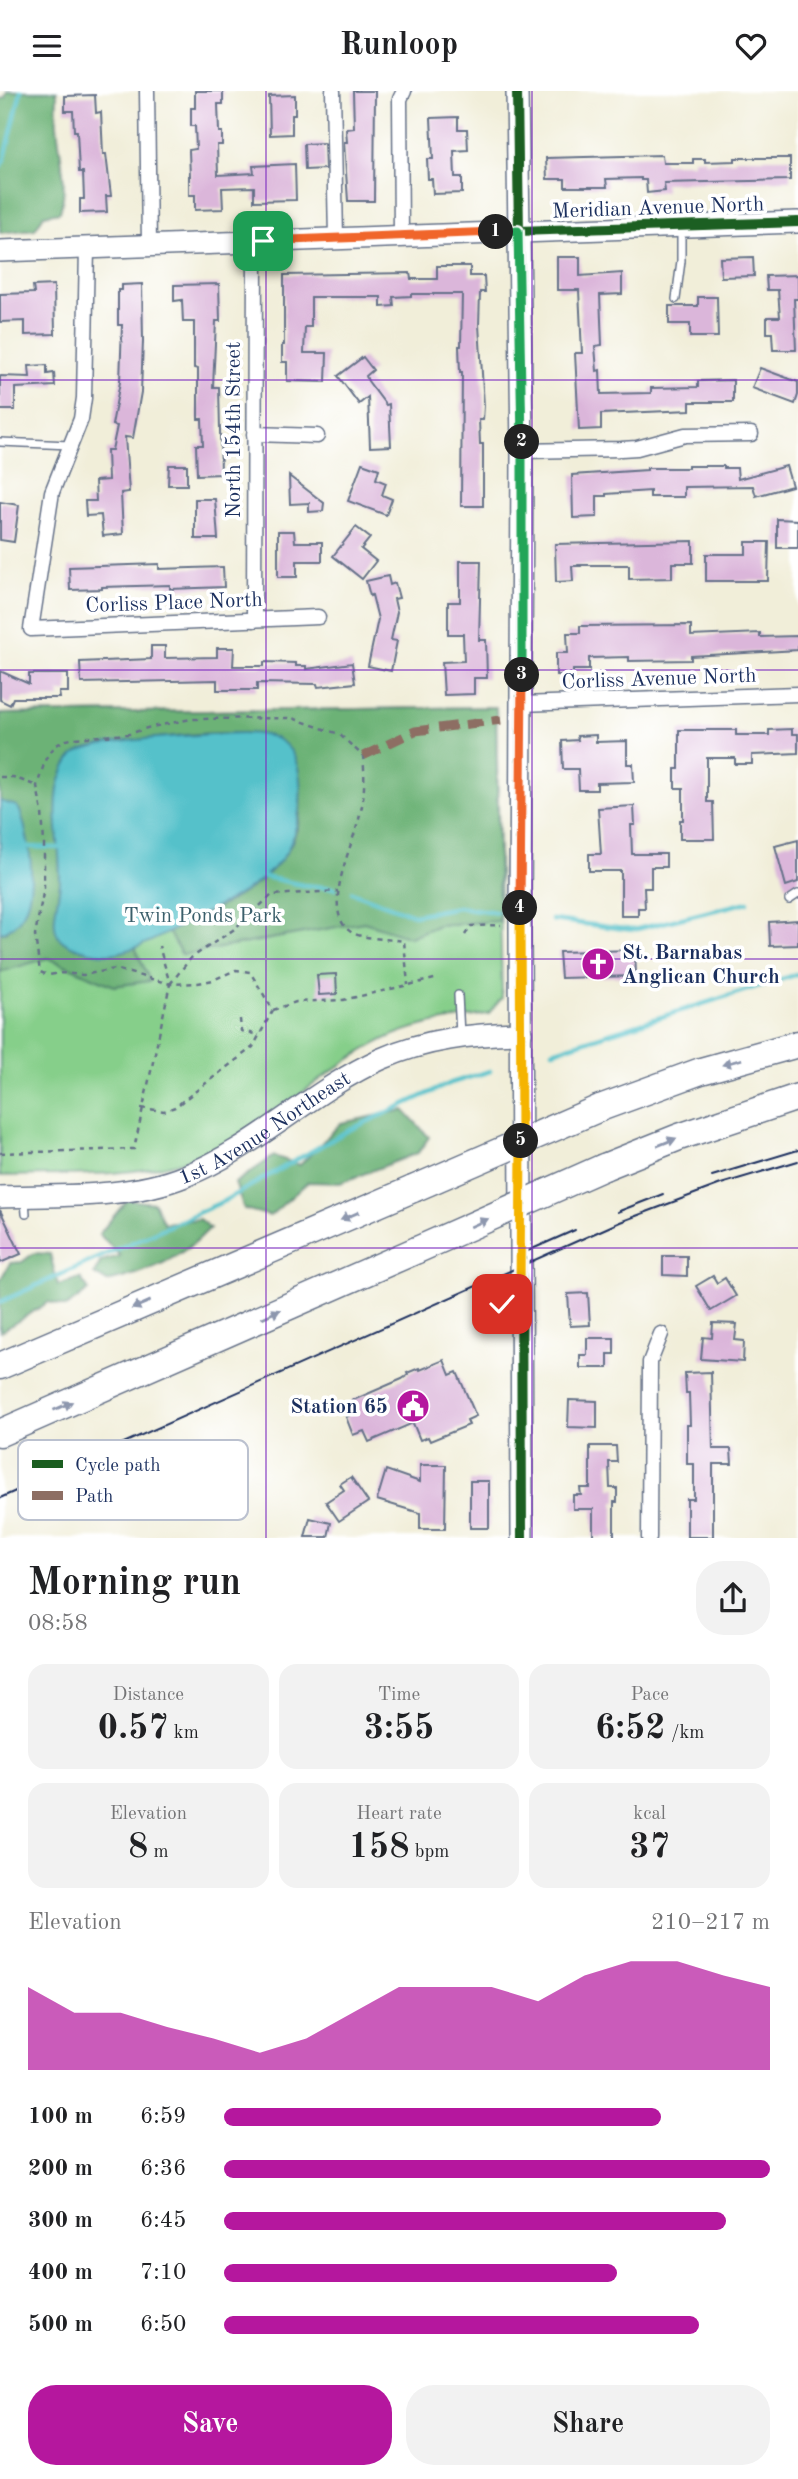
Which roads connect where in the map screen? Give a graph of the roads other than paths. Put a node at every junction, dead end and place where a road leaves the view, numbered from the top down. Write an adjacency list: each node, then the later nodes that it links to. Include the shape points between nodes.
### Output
1 (147, 91): 11 (street)
2 (333, 91): 9 (street)
3 (404, 91): 8 (street, via 400,99)
4 (517, 91): 7 (street)
5 (798, 222): 6 (street, Meridian Avenue North)
6 (681, 226): 7 (street, Meridian Avenue North); 14 (lane)
7 (518, 231): 8 (street, Meridian Avenue North); 20 (street)
8 (401, 235): 9 (street, Meridian Avenue North)
9 (337, 238): 10 (street, Meridian Avenue North)
10 (255, 241): 11 (street, Meridian Avenue North); 15 (street, North 154th Street)
11 (149, 245): 12 (street, Meridian Avenue North)
12 (87, 248): 13 (street, Meridian Avenue North); 19 (street, via 84,398)
13 (0, 251)
14 (676, 299)
15 (254, 434): 17 (street); 22 (street, North 154th Street)
16 (751, 434): 20 (street, via 685,435 637,448)
17 (317, 436)
18 (0, 442): 19 (lane)
19 (71, 445): 22 (street, Corliss Place North, via 52,492 31,629)
20 (522, 451): 24 (street)
21 (318, 617): 22 (street, Corliss Place North)
22 (254, 620)
23 (798, 694): 24 (street, Corliss Avenue North)
24 (522, 704): 28 (street)
25 (798, 894): 26 (lane)
26 (789, 899)
27 (458, 995): 29 (lane)
28 (522, 1033): 29 (street, 1st Avenue Northeast); 33 (street)
29 (460, 1036): 32 (street, 1st Avenue Northeast, via 369,1066 232,1154 182,1177 134,1190 25,1205)
30 (798, 1044): 36 (highway, one-way to 36, bridge, via 701,1071 600,1108)
31 (798, 1097): 37 (highway, one-way to 31, bridge, via 604,1167)
32 (0, 1197)
33 (520, 1296): 34 (lane); 38 (street)
34 (484, 1311)
35 (661, 1334): 39 (street, via 650,1362)
36 (0, 1366)
37 (0, 1433)
38 (522, 1538)
39 (649, 1538)

